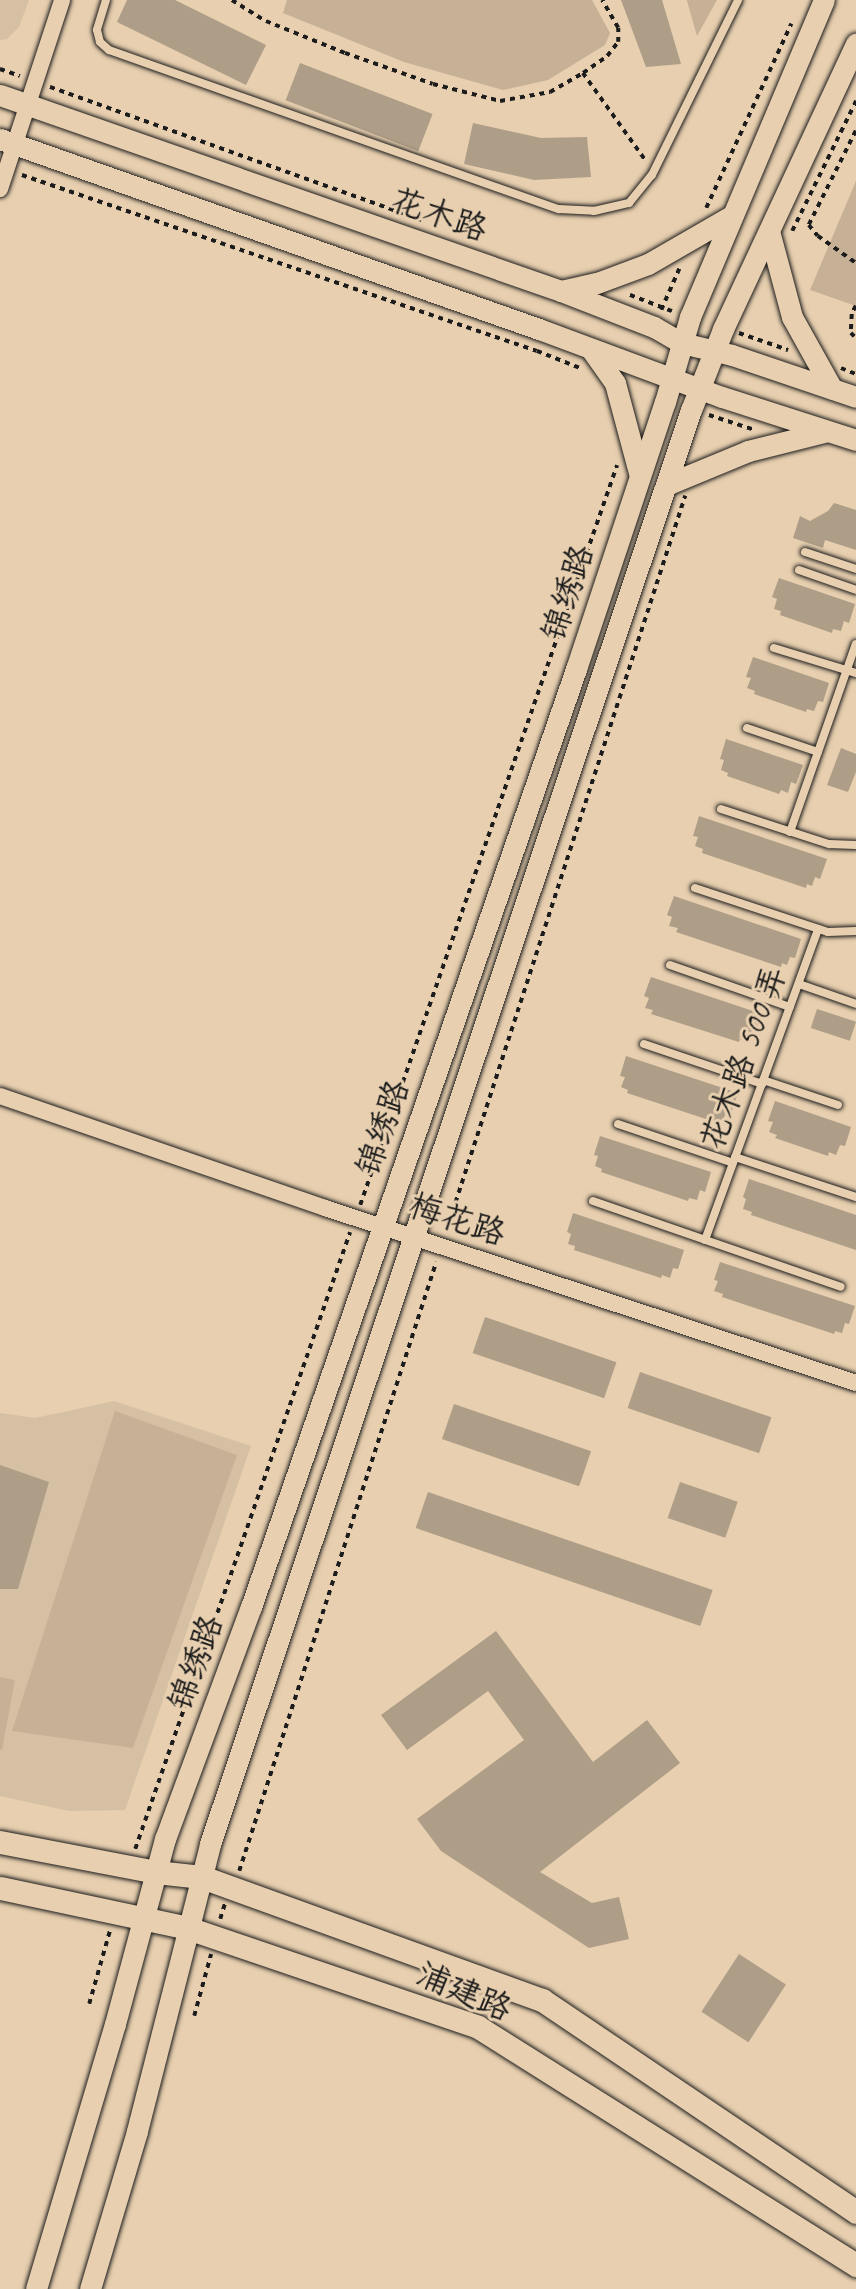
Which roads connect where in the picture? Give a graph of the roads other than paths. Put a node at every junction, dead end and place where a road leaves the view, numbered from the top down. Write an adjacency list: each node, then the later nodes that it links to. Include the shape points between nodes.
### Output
1 (62, 0): 7 (street)
2 (106, 0): 3 (lane, via 97,30 100,42 109,50 559,209 594,211 629,203 654,172)
3 (738, 0)
4 (824, 0): 10 (main road, 锦绣路)
5 (856, 44): 11 (main road, 锦绣路)
6 (0, 95): 7 (main road, 花木路)
7 (28, 104): 8 (street); 12 (main road, 花木路)
8 (8, 142): 9 (street); 14 (main road)
9 (0, 189)
10 (731, 216): 12 (main road, via 648,264 597,284); 13 (main road, 锦绣路)
11 (769, 230): 15 (main road, 锦绣路); 18 (main road, via 792,317)
12 (561, 291): 13 (main road, 花木路, via 654,327)
13 (682, 343): 15 (main road, 花木路); 16 (main road, 锦绣路)
14 (591, 349): 16 (main road); 22 (main road, via 615,383)
15 (724, 353): 17 (main road, 锦绣路); 18 (main road, 花木路)
16 (671, 379): 17 (main road); 22 (main road, 锦绣路)
17 (702, 389): 20 (main road); 23 (main road, 锦绣路, via 701,413)
18 (832, 389): 19 (main road, 花木路)
19 (856, 397)
20 (828, 431): 21 (main road); 23 (main road, via 748,451)
21 (856, 439)
22 (640, 476): 51 (main road, 锦绣路)
23 (666, 485): 52 (main road, 锦绣路)
24 (805, 552): 25 (lane)
25 (856, 569)
26 (799, 570): 27 (lane)
27 (856, 590)
28 (856, 644): 30 (lane)
29 (774, 648): 30 (lane)
30 (851, 671): 32 (lane)
31 (747, 728): 32 (lane)
32 (818, 752): 34 (lane)
33 (721, 809): 34 (lane)
34 (790, 832): 35 (lane, via 830,845)
35 (856, 845)
36 (695, 888): 37 (lane)
37 (818, 929): 38 (lane, via 840,934); 40 (lane, 花木路 500 弄)
38 (856, 931)
39 (670, 965): 42 (lane)
40 (799, 984): 41 (lane); 42 (lane, 花木路 500 弄)
41 (856, 1003)
42 (790, 1007): 44 (lane, 花木路 500 弄)
43 (644, 1044): 44 (lane)
44 (763, 1082): 46 (lane); 48 (lane, 花木路 500 弄)
45 (0, 1096): 51 (street, 梅花路)
46 (838, 1105)
47 (618, 1124): 48 (lane)
48 (734, 1161): 49 (lane); 53 (lane, 花木路 500 弄)
49 (856, 1197)
50 (593, 1201): 53 (lane)
51 (381, 1227): 52 (street, 梅花路); 57 (main road, 锦绣路)
52 (415, 1238): 55 (street, 梅花路); 58 (main road, 锦绣路)
53 (705, 1240): 54 (lane)
54 (841, 1286)
55 (856, 1383)
56 (0, 1842): 57 (main road, 浦建路)
57 (156, 1872): 58 (main road, 浦建路); 60 (main road, 锦绣路)
58 (202, 1877): 61 (main road, 锦绣路); 62 (main road, 浦建路, via 542,2000)
59 (0, 1888): 60 (main road, 浦建路)
60 (142, 1916): 61 (main road, 浦建路); 64 (main road, 锦绣路, via 115,2024)
61 (188, 1928): 63 (main road, 浦建路, via 478,2027); 65 (main road, 锦绣路, via 137,2131)
62 (856, 2212)
63 (856, 2265)
64 (36, 2289)
65 (90, 2289)

